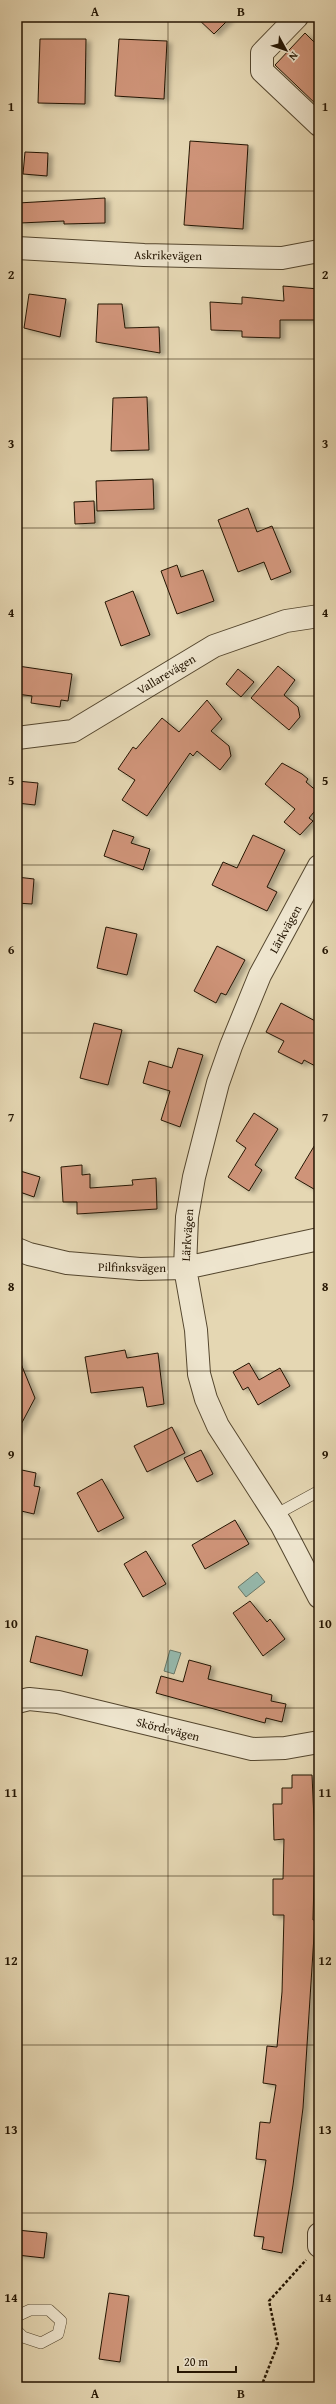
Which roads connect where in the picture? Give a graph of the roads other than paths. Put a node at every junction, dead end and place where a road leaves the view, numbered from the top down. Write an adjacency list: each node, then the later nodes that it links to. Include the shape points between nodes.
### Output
1 (297, 17): 2 (street, via 262,53 262,71)
2 (319, 125)
3 (17, 248): 4 (street, Askrikevägen, via 144,255 282,258)
4 (319, 251)
5 (319, 616): 6 (street, Vallarevägen, via 286,621 214,646 73,731)
6 (17, 738)
7 (319, 867): 10 (street, Lärkvägen, via 260,975 218,1083 187,1217)
8 (319, 1239): 10 (street, Pilfinksvägen)
9 (17, 1248): 10 (street, Pilfinksvägen, via 29,1254 67,1263 140,1269)
10 (185, 1268): 12 (street, Lärkvägen, via 196,1330 199,1374 206,1399 218,1426)
11 (319, 1491): 12 (lane)
12 (275, 1515): 13 (street, Lärkvägen)
13 (319, 1597)
14 (17, 1702): 15 (street, Skördevägen, via 30,1699 58,1702 252,1749 286,1748)
15 (319, 1742)
16 (17, 2316): 17 (lane, via 30,2310 49,2310 61,2321 58,2334 41,2343)
17 (17, 2332)

